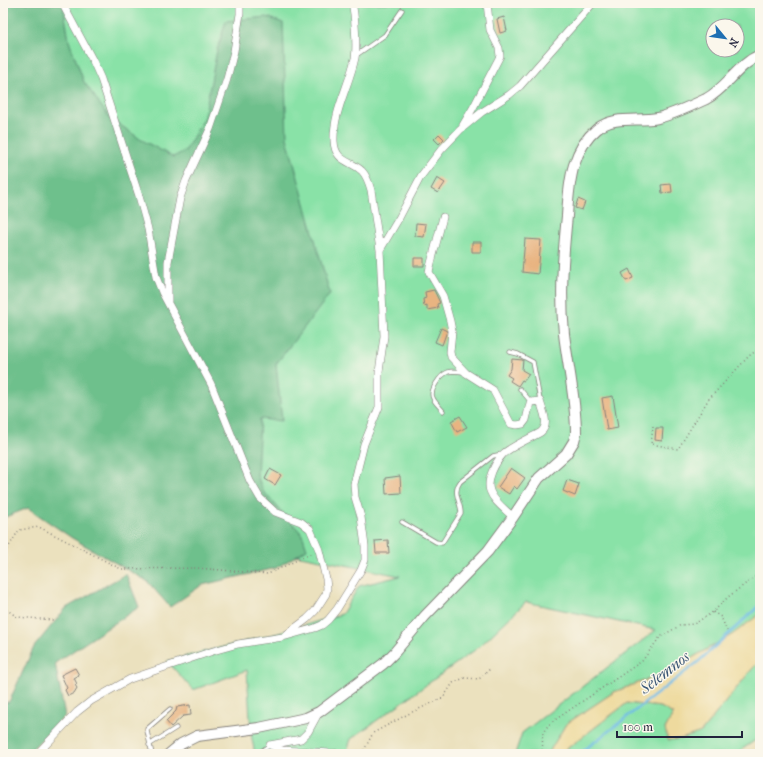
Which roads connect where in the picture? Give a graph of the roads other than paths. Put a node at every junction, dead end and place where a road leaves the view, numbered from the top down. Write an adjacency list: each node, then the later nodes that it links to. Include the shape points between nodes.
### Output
1 (62, 3): 12 (street, via 101,80 148,230 156,277)
2 (240, 3): 12 (street, via 236,44 227,79 210,128 180,198 168,262)
3 (352, 3): 8 (street)
4 (487, 3): 9 (street, via 490,30 500,56)
5 (593, 3): 9 (street, via 520,86)
6 (402, 10): 8 (lane, via 386,35)
7 (760, 55): 20 (main road, via 739,69 707,99 666,116 607,123 592,134 579,152 569,186 562,262 564,333 576,433 566,454 539,478)
8 (356, 56): 11 (street, via 339,106 334,141 338,155 362,171 368,180)
9 (460, 130): 11 (street, via 422,176)
10 (444, 217): 14 (street, via 430,272 443,296 450,321 451,357)
11 (380, 250): 22 (street, via 384,336 379,372 379,407 364,444 354,484 362,524 365,560 328,620 315,628)
12 (168, 304): 22 (street, via 211,384 250,481 260,498 275,512 306,525 319,550 326,579 326,594 307,619)
13 (510, 352): 17 (lane, via 533,362)
14 (466, 373): 16 (street, via 493,390 514,425 525,422); 18 (lane, via 449,371 440,378 432,394)
15 (520, 389): 16 (lane)
16 (531, 402): 17 (street)
17 (540, 402): 19 (street, via 546,421 544,430)
18 (443, 411)
19 (503, 454): 20 (street, via 490,474 489,485 496,500); 21 (lane, via 493,456 457,486 456,493 461,513 442,543)
20 (513, 517): 24 (main road, via 488,551 429,611 394,653)
21 (402, 522)
22 (283, 637): 28 (street, via 238,644 130,679 91,701)
23 (170, 709): 26 (lane, via 147,729)
24 (319, 712): 27 (street, via 301,739); 30 (main road, via 306,718 259,728 197,736)
25 (176, 728): 26 (lane)
26 (149, 744): 29 (lane)
27 (270, 745): 31 (lane); 32 (street, via 282,750)
28 (37, 754)
29 (152, 754)
30 (169, 754)
31 (257, 754)
32 (345, 754)

